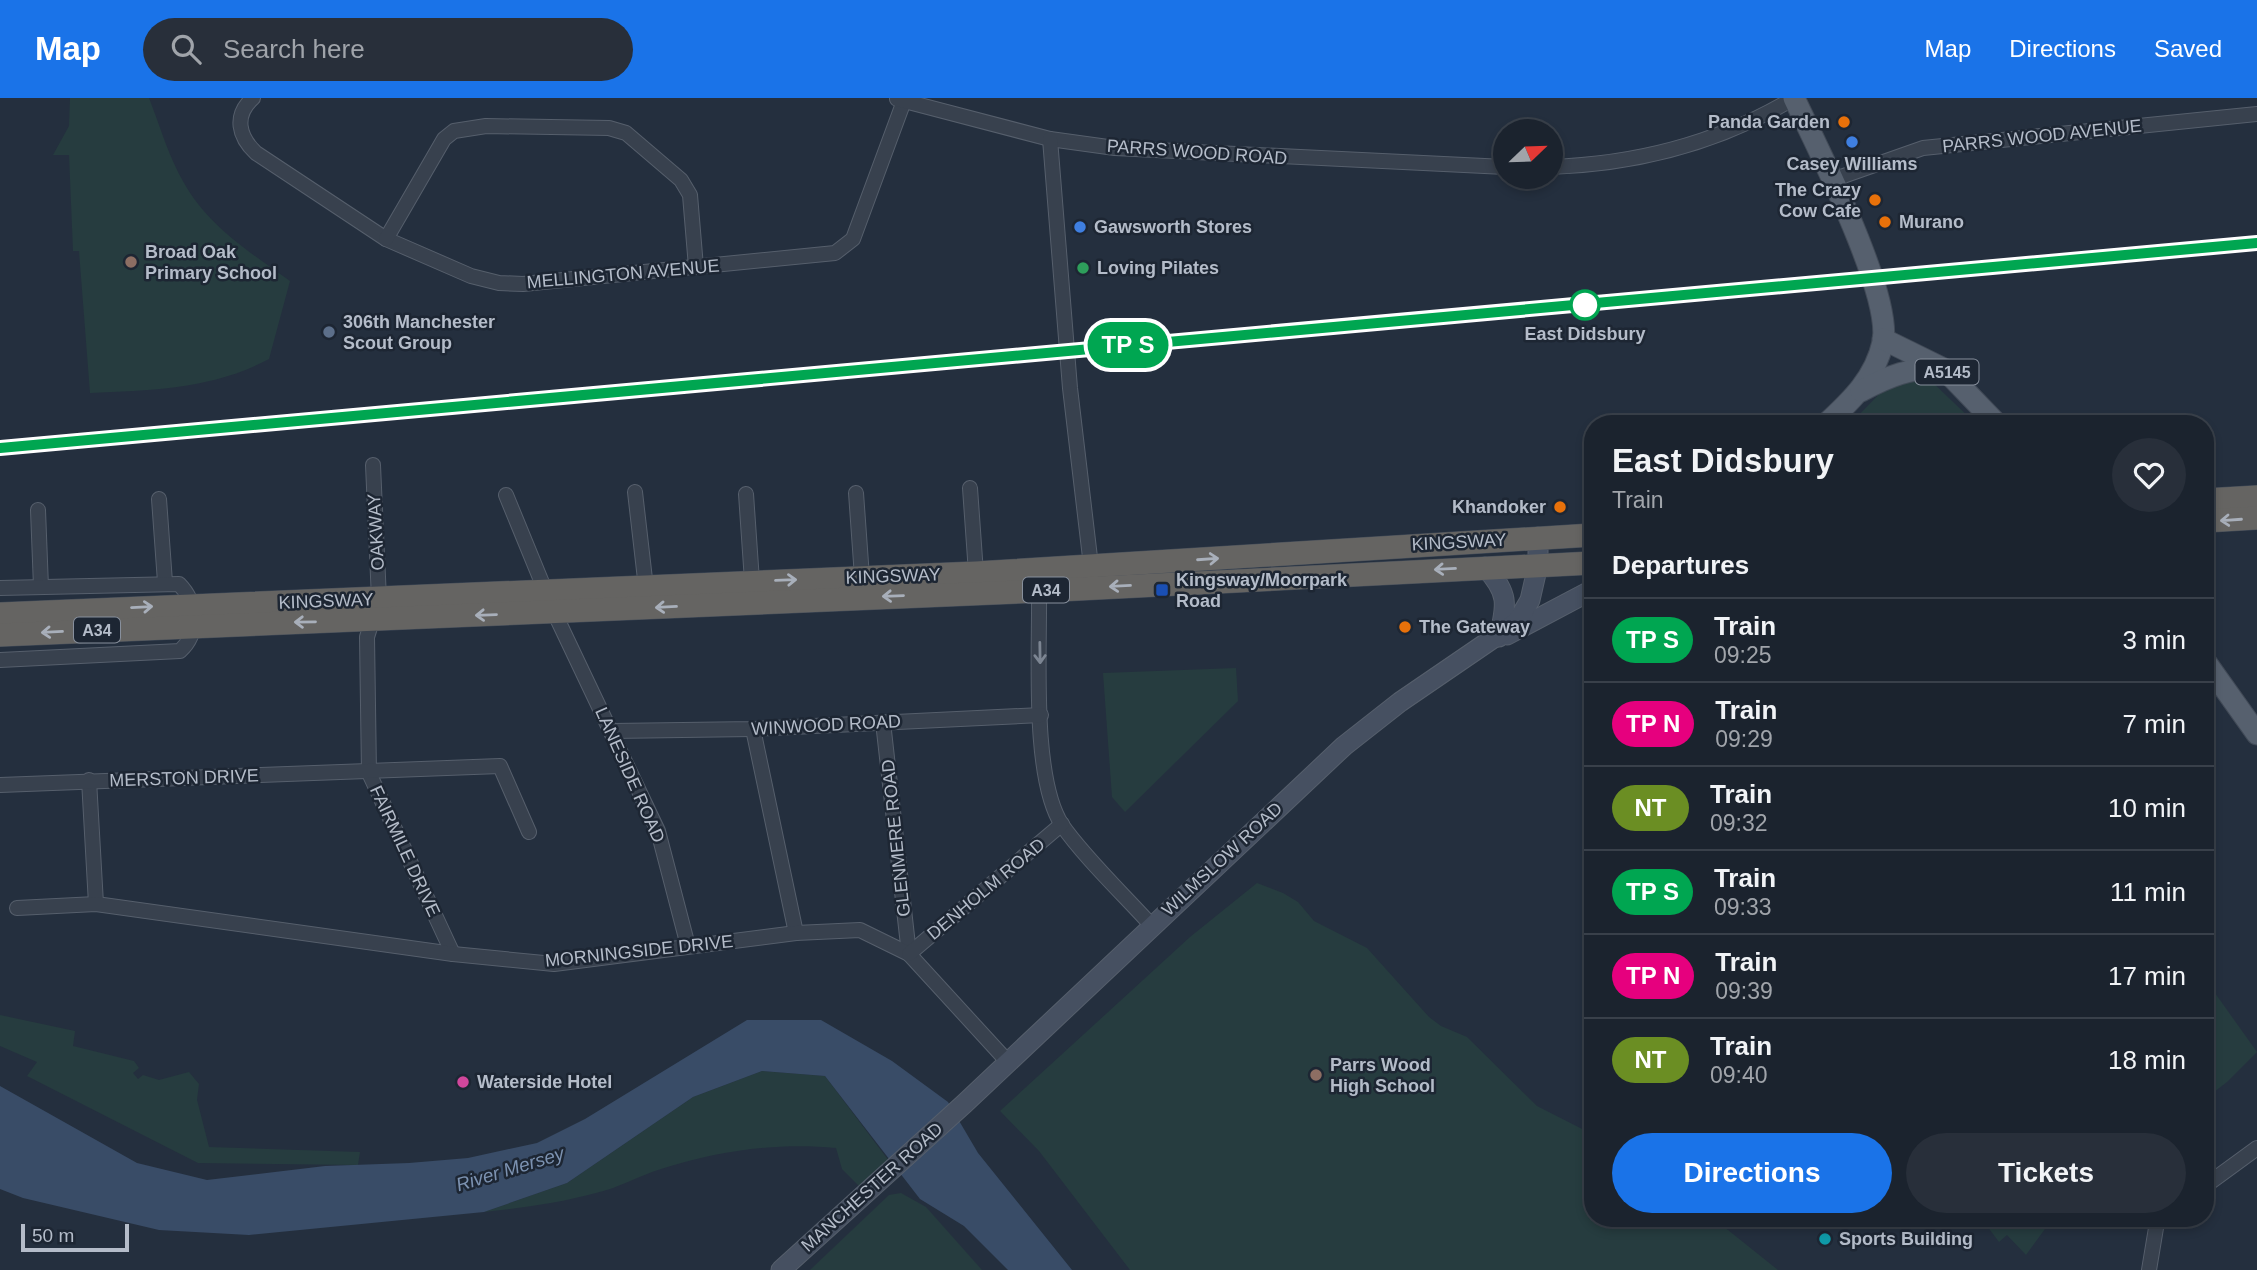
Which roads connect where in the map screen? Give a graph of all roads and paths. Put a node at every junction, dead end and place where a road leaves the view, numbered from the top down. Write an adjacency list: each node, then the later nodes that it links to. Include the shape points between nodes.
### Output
1 (253, 98): 9 (street, MELLINGTON AVENUE, via 239,126 244,141)
2 (1794, 98): 7 (street, via 1755,121 1682,149 1644,158); 8 (main road, A5145)
3 (900, 100): 5 (street, PARRS WOOD ROAD); 10 (street, MELLINGTON AVENUE, via 853,239 835,254)
4 (2257, 114): 8 (street, PARRS WOOD AVENUE, via 1923,148)
5 (1050, 139): 6 (street, PARRS WOOD ROAD, via 1180,153); 32 (street, via 1070,388)
6 (1493, 166)
7 (1563, 166)
8 (1832, 180): 11 (main road, A5145, via 1870,275)
9 (386, 239): 10 (street, MELLINGTON AVENUE, via 471,276 499,283); 10 (street, via 444,139 454,131 486,126 609,128 639,142 681,180 690,195)
10 (696, 267)
11 (1883, 339): 12 (main road, A5145); 13 (main road, A5145)
12 (1944, 369): 13 (main road, A5145, via 1910,369); 15 (main road, A5145)
13 (1861, 391): 14 (main road, A5145)
14 (1836, 415)
15 (1988, 415)
16 (373, 465): 44 (street, OAKWAY)
17 (970, 488): 34 (street)
18 (635, 492): 40 (street)
19 (856, 493): 35 (street)
20 (746, 494): 36 (street)
21 (506, 495): 43 (street, LANESIDE ROAD)
22 (2257, 497): 24 (highway)
23 (159, 499): 37 (street)
24 (2214, 499)
25 (38, 510): 38 (street)
26 (2257, 518): 27 (highway, one-way to 27)
27 (2214, 520)
28 (1584, 536): 29 (highway, KINGSWAY / A34)
29 (1538, 537): 31 (main road, WILMSLOW ROAD); 32 (highway, KINGSWAY / A34, one-way to 29)
30 (1584, 563): 31 (highway, KINGSWAY / A34)
31 (1538, 565): 33 (highway, KINGSWAY / A34); 48 (main road, WILMSLOW ROAD, via 1530,600 1517,622)
32 (1091, 566): 34 (highway, KINGSWAY / A34)
33 (1485, 567): 41 (highway, KINGSWAY / A34, one-way to 41); 48 (main road, via 1500,583 1506,601)
34 (976, 573): 35 (highway, KINGSWAY / A34)
35 (862, 577): 36 (highway, KINGSWAY / A34, one-way to 35)
36 (752, 581): 40 (highway, KINGSWAY / A34)
37 (165, 582): 38 (street); 46 (street, via 179,584 189,594)
38 (41, 587): 39 (street)
39 (0, 588)
40 (646, 588): 43 (highway, KINGSWAY / A34)
41 (1039, 591): 43 (highway, KINGSWAY / A34, one-way to 43); 51 (street, one-way to 51)
42 (1584, 594): 48 (main road, WILMSLOW ROAD)
43 (550, 602): 44 (highway, KINGSWAY / A34); 54 (street, LANESIDE ROAD)
44 (376, 609): 46 (highway, KINGSWAY / A34); 56 (street, FAIRMILE DRIVE, via 367,637)
45 (0, 614): 46 (highway, KINGSWAY / A34, one-way to 46)
46 (193, 615): 47 (highway, KINGSWAY / A34, one-way to 47); 49 (street, via 188,643 180,651)
47 (0, 635)
48 (1499, 637): 63 (main road, WILMSLOW ROAD, via 1344,746)
49 (0, 660)
50 (2214, 674): 55 (main road)
51 (1041, 715): 52 (street, WINWOOD ROAD); 59 (street, via 1047,789)
52 (883, 722): 53 (street, WINWOOD ROAD); 67 (street, GLENMERE ROAD)
53 (753, 729): 54 (street, WINWOOD ROAD); 64 (street)
54 (612, 731): 65 (street, LANESIDE ROAD, via 658,831)
55 (2257, 734)
56 (369, 773): 57 (street, MERSTON DRIVE); 60 (street, MERSTON DRIVE, via 500,765); 66 (street, FAIRMILE DRIVE)
57 (89, 780): 58 (street, MERSTON DRIVE); 61 (street)
58 (0, 785)
59 (1062, 824): 63 (street); 67 (street, DENHOLM ROAD)
60 (529, 832)
61 (96, 904): 62 (street, MORNINGSIDE DRIVE); 66 (street, MORNINGSIDE DRIVE)
62 (17, 908)
63 (1152, 926): 68 (main road, WILMSLOW ROAD)
64 (796, 933): 65 (street, MORNINGSIDE DRIVE); 67 (street, MORNINGSIDE DRIVE, via 860,930)
65 (688, 946): 66 (street, MORNINGSIDE DRIVE, via 554,964)
66 (453, 954)
67 (909, 954): 68 (street, MORNINGSIDE DRIVE)
68 (1007, 1061): 69 (main road, WILMSLOW ROAD)
69 (964, 1104): 73 (main road, MANCHESTER ROAD)
70 (2257, 1148): 71 (street)
71 (2214, 1179)
72 (2156, 1227): 74 (street)
73 (780, 1270)
74 (2149, 1270)

